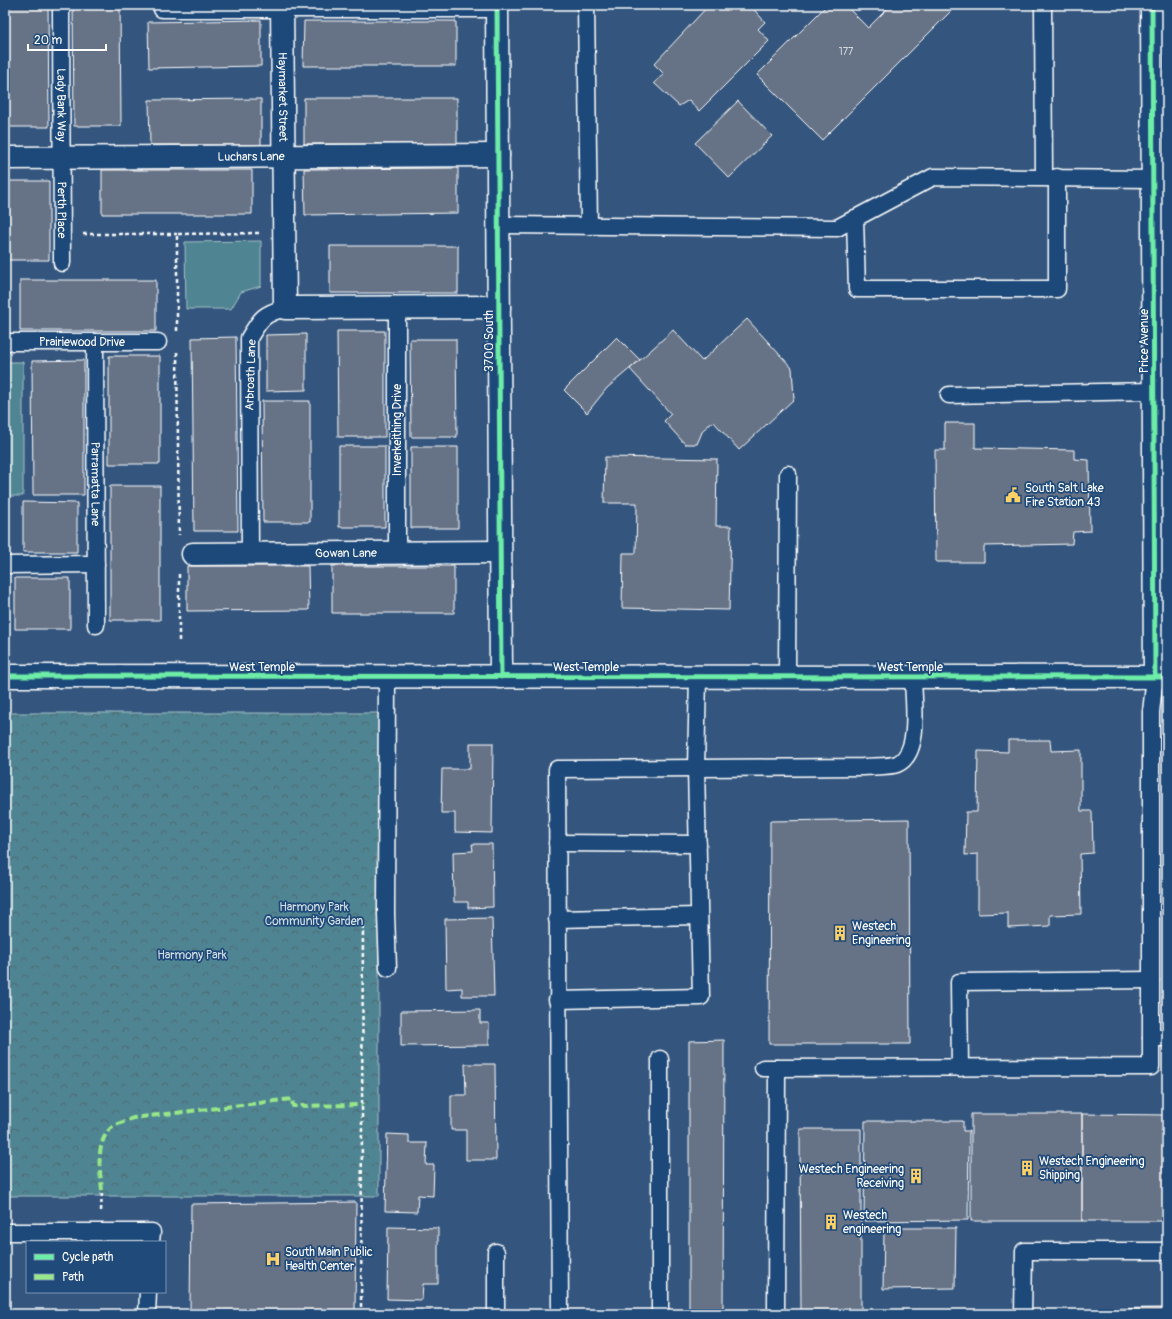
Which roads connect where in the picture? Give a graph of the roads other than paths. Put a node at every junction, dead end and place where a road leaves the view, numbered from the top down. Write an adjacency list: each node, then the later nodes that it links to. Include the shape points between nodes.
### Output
1 (61, 5): 11 (lane, Lady Bank Way)
2 (586, 5): 16 (lane)
3 (1043, 5): 12 (lane)
4 (1152, 5): 13 (street, Price Avenue)
5 (282, 7): 6 (lane); 7 (lane); 9 (street, Haymarket Street)
6 (497, 7): 8 (street, 3700 South)
7 (162, 10)
8 (498, 155): 9 (street, Luchars Lane); 15 (street, 3700 South)
9 (283, 156): 11 (street, Luchars Lane); 19 (street, Haymarket Street)
10 (5, 158): 11 (street, Luchars Lane)
11 (62, 158): 17 (lane, Perth Place)
12 (1050, 177): 13 (lane); 14 (lane, via 933,177); 14 (lane, via 1057,289 857,289)
13 (1153, 179): 24 (street, Price Avenue)
14 (855, 218): 16 (lane, via 837,228)
15 (498, 225): 16 (lane); 18 (street, 3700 South)
16 (589, 226)
17 (62, 263)
18 (498, 307): 20 (street, Arbroath Lane); 28 (street, 3700 South)
19 (285, 308): 20 (street, Arbroath Lane); 29 (lane, Arbroath Lane, via 268,313 249,338)
20 (397, 308): 30 (lane, Inverkeithing Drive)
21 (5, 342): 22 (lane, Prairiewood Drive)
22 (95, 342): 23 (lane, Prairiewood Drive); 31 (lane, Parramatta Lane)
23 (158, 342)
24 (1154, 391): 25 (lane); 40 (street, Price Avenue)
25 (949, 395)
26 (788, 474): 38 (lane)
27 (186, 547): 29 (street, Gowan Lane)
28 (500, 552): 30 (street, Gowan Lane); 36 (street, 3700 South)
29 (250, 553): 30 (street, Gowan Lane)
30 (398, 553)
31 (96, 564): 32 (lane); 33 (lane, Parramatta Lane)
32 (5, 565)
33 (96, 625)
34 (5, 676): 35 (street, West Temple)
35 (387, 677): 36 (street, West Temple); 46 (lane)
36 (501, 677): 37 (street, West Temple)
37 (698, 677): 38 (street, West Temple); 41 (lane)
38 (787, 677): 39 (street, West Temple)
39 (913, 677): 40 (street, West Temple); 41 (lane, via 914,731 910,753 897,764 863,767)
40 (1161, 677): 47 (lane, via 1151,712)
41 (696, 767): 42 (lane, via 557,769); 43 (lane)
42 (557, 844): 43 (lane); 45 (lane)
43 (698, 844): 44 (lane)
44 (699, 916): 45 (lane); 48 (lane, via 701,997)
45 (557, 919): 48 (lane)
46 (388, 968)
47 (1151, 980): 49 (lane); 52 (lane, via 959,982)
48 (557, 1000): 60 (lane)
49 (1151, 1038): 50 (lane); 52 (lane, via 1151,1067)
50 (1167, 1038)
51 (660, 1059): 61 (lane)
52 (960, 1068): 62 (lane, via 770,1068)
53 (5, 1232): 54 (lane, via 152,1232)
54 (151, 1241)
55 (496, 1252): 59 (lane)
56 (1167, 1252): 63 (lane, via 1024,1251)
57 (148, 1293): 58 (lane)
58 (147, 1314)
59 (496, 1314)
60 (560, 1314)
61 (660, 1314)
62 (776, 1314)
63 (1023, 1314)

